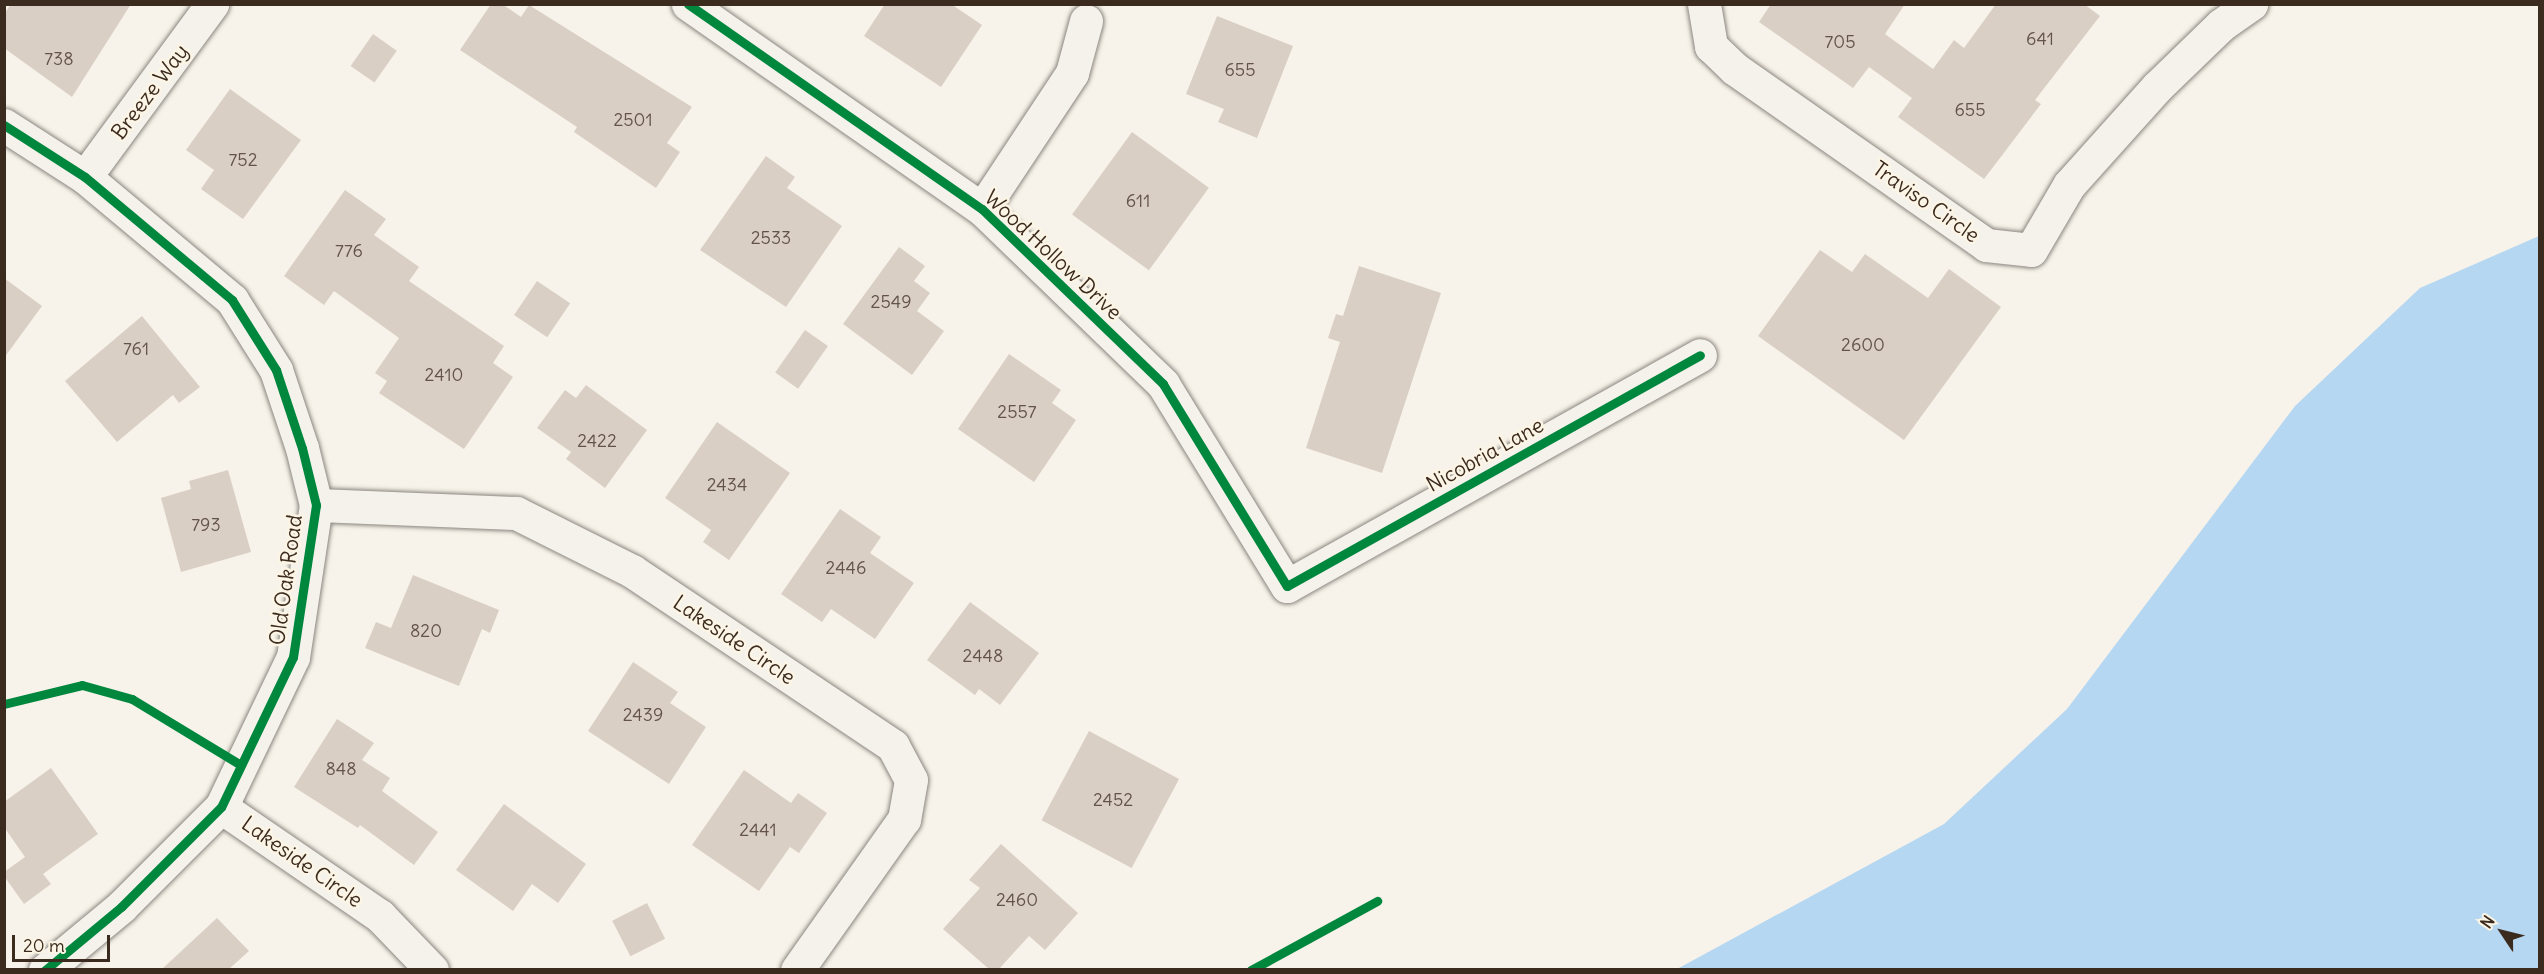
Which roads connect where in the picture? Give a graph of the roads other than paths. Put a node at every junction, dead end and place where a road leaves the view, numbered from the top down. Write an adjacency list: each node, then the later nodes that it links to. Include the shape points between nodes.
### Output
1 (212, 4): 7 (street, Breeze Way)
2 (688, 4): 8 (street, Wood Hollow Drive)
3 (1704, 4): 4 (street, Traviso Circle, via 1711,46 1735,69 1986,244 2031,250 2069,185 2149,96 2221,25)
4 (2251, 4)
5 (1086, 21): 8 (street, via 1072,74)
6 (4, 125): 7 (street, Old Oak Road)
7 (85, 177): 10 (street, Old Oak Road, via 232,300 276,370 302,448)
8 (982, 209): 11 (street, Wood Hollow Drive, via 1163,384)
9 (1700, 355): 11 (street, Nicobria Lane)
10 (315, 505): 12 (street, Old Oak Road, via 293,657); 15 (street, Lakeside Circle, via 516,513 632,571 893,746 911,780 904,819)
11 (1287, 586)
12 (221, 807): 13 (street, Old Oak Road, via 122,907); 14 (street, Lakeside Circle, via 380,916)
13 (45, 969)
14 (432, 969)
15 (797, 969)

